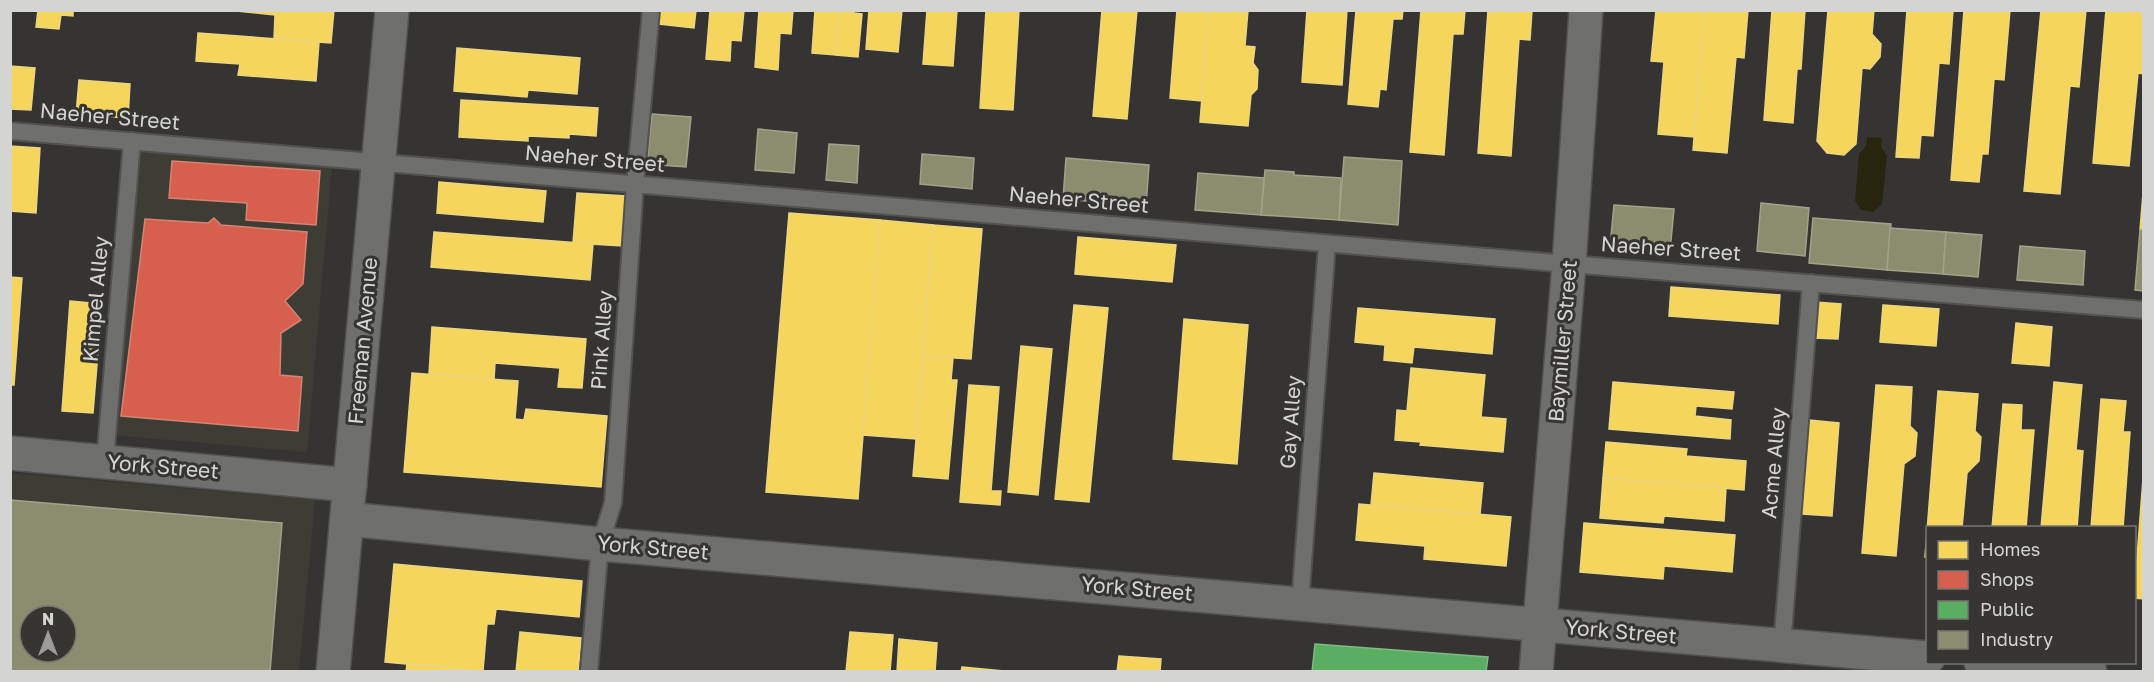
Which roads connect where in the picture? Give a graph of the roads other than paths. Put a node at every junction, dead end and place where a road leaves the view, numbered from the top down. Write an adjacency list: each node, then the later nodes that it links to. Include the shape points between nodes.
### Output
1 (392, 10): 6 (street, Freeman Avenue)
2 (651, 10): 7 (lane, Pink Alley)
3 (1586, 10): 9 (street, Baymiller Street)
4 (10, 131): 5 (lane, Naeher Street)
5 (132, 141): 6 (lane, Naeher Street); 13 (lane, Kimpel Alley)
6 (379, 162): 7 (lane, Naeher Street); 14 (street, Freeman Avenue)
7 (635, 185): 8 (lane, Naeher Street); 16 (lane, Pink Alley, via 613,503)
8 (1327, 244): 9 (lane, Naeher Street); 17 (lane, Gay Alley)
9 (1569, 264): 10 (lane, Naeher Street); 18 (street, Baymiller Street)
10 (1811, 283): 11 (lane, Naeher Street); 19 (lane, Acme Alley)
11 (2144, 310)
12 (10, 453): 13 (street, York Street)
13 (105, 461): 14 (street, York Street)
14 (350, 485): 15 (street, Freeman Avenue)
15 (347, 519): 16 (street, York Street); 22 (street, Freeman Avenue)
16 (600, 544): 17 (street, York Street); 23 (lane, Pink Alley)
17 (1300, 603): 18 (street, York Street)
18 (1540, 626): 19 (street, York Street); 24 (street, Baymiller Street)
19 (1782, 646): 20 (street, York Street)
20 (1926, 658)
21 (1993, 664): 25 (street)
22 (333, 672)
23 (589, 672)
24 (1536, 672)
25 (2090, 672)

